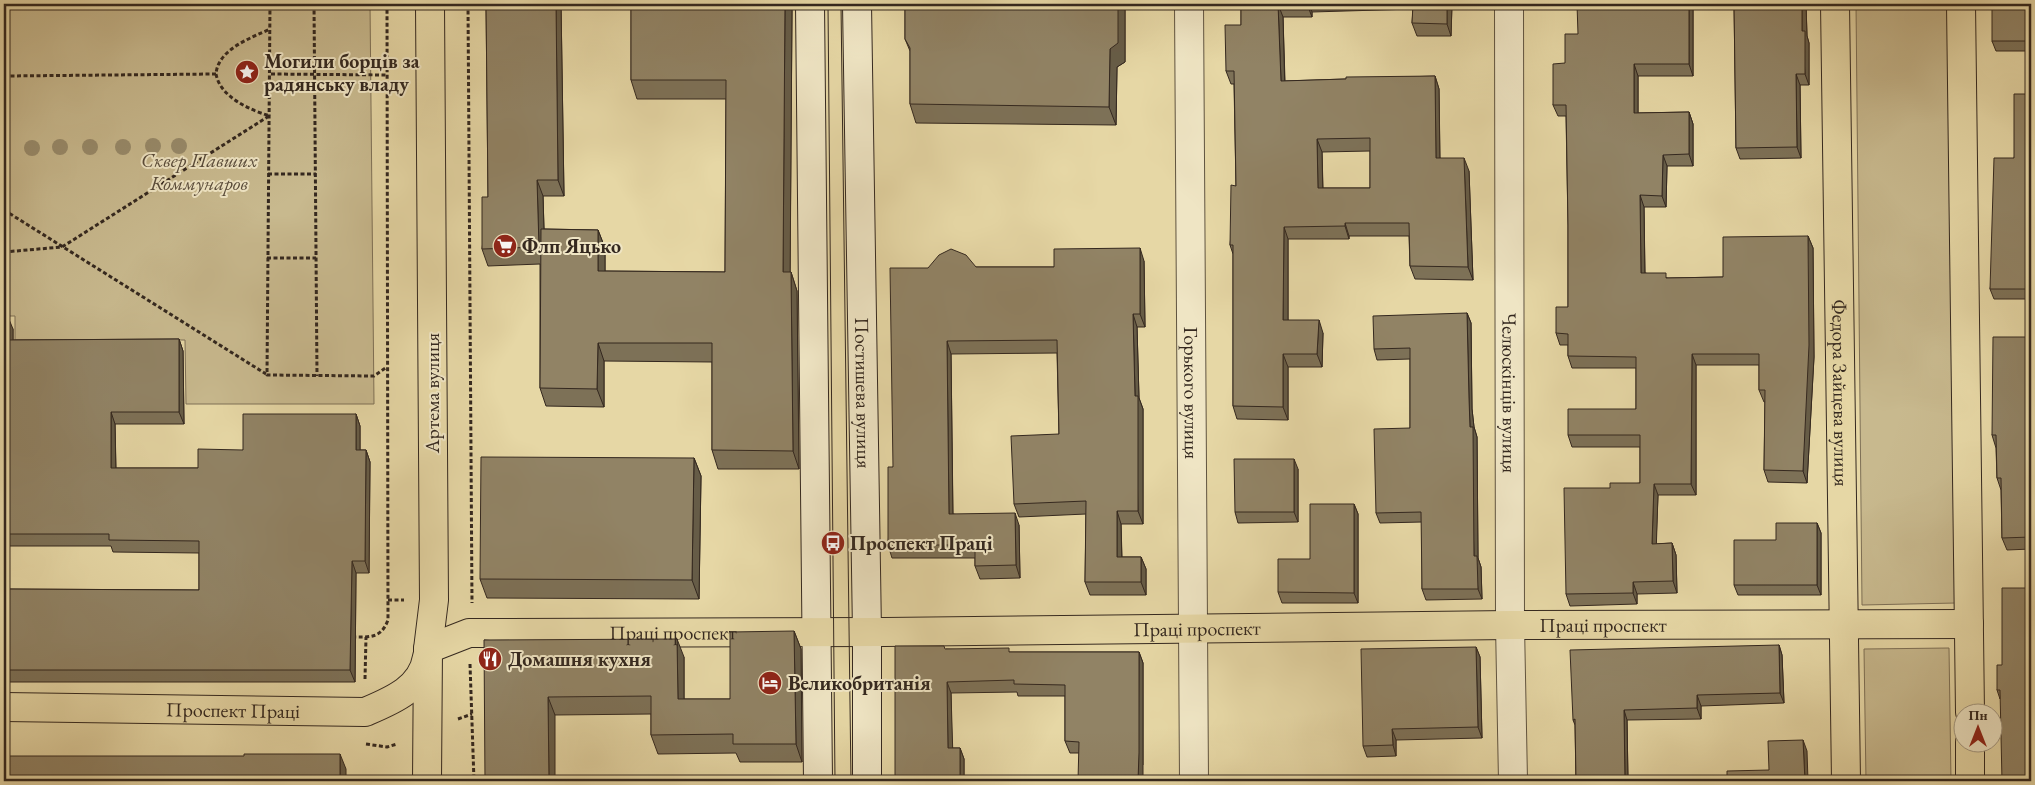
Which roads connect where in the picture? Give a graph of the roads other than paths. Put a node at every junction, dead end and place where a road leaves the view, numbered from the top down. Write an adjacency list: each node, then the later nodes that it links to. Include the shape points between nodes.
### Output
1 (430, 4): 14 (main road, Артема вулиця, via 434,600)
2 (810, 4): 12 (street)
3 (857, 4): 13 (street, Постишева вулиця)
4 (1189, 4): 11 (street, Горького вулиця)
5 (1509, 4): 9 (street, Челюскінців вулиця)
6 (1835, 4): 10 (main road, Федора Зайцева вулиця)
7 (1960, 4): 8 (main road)
8 (1969, 624): 10 (main road, Праці проспект); 15 (main road)
9 (1510, 625): 10 (main road, Праці проспект); 11 (main road, Праці проспект); 22 (street, Челюскінців вулиця)
10 (1842, 625): 23 (main road, Федора Зайцева вулиця)
11 (1192, 628): 13 (main road, Праці проспект); 21 (street, Горького вулиця)
12 (817, 631): 13 (main road, Праці проспект); 14 (main road, Праці проспект, via 469,633); 19 (street)
13 (867, 632): 20 (street, Постишева вулиця)
14 (428, 649): 16 (main road, Проспект Праці, via 425,666 416,683 394,700 365,712); 18 (main road, Артема вулиця)
15 (1970, 702)
16 (4, 707)
17 (1970, 752): 24 (main road)
18 (427, 781)
19 (818, 781)
20 (867, 781)
21 (1194, 781)
22 (1513, 781)
23 (1846, 781)
24 (1970, 781)

